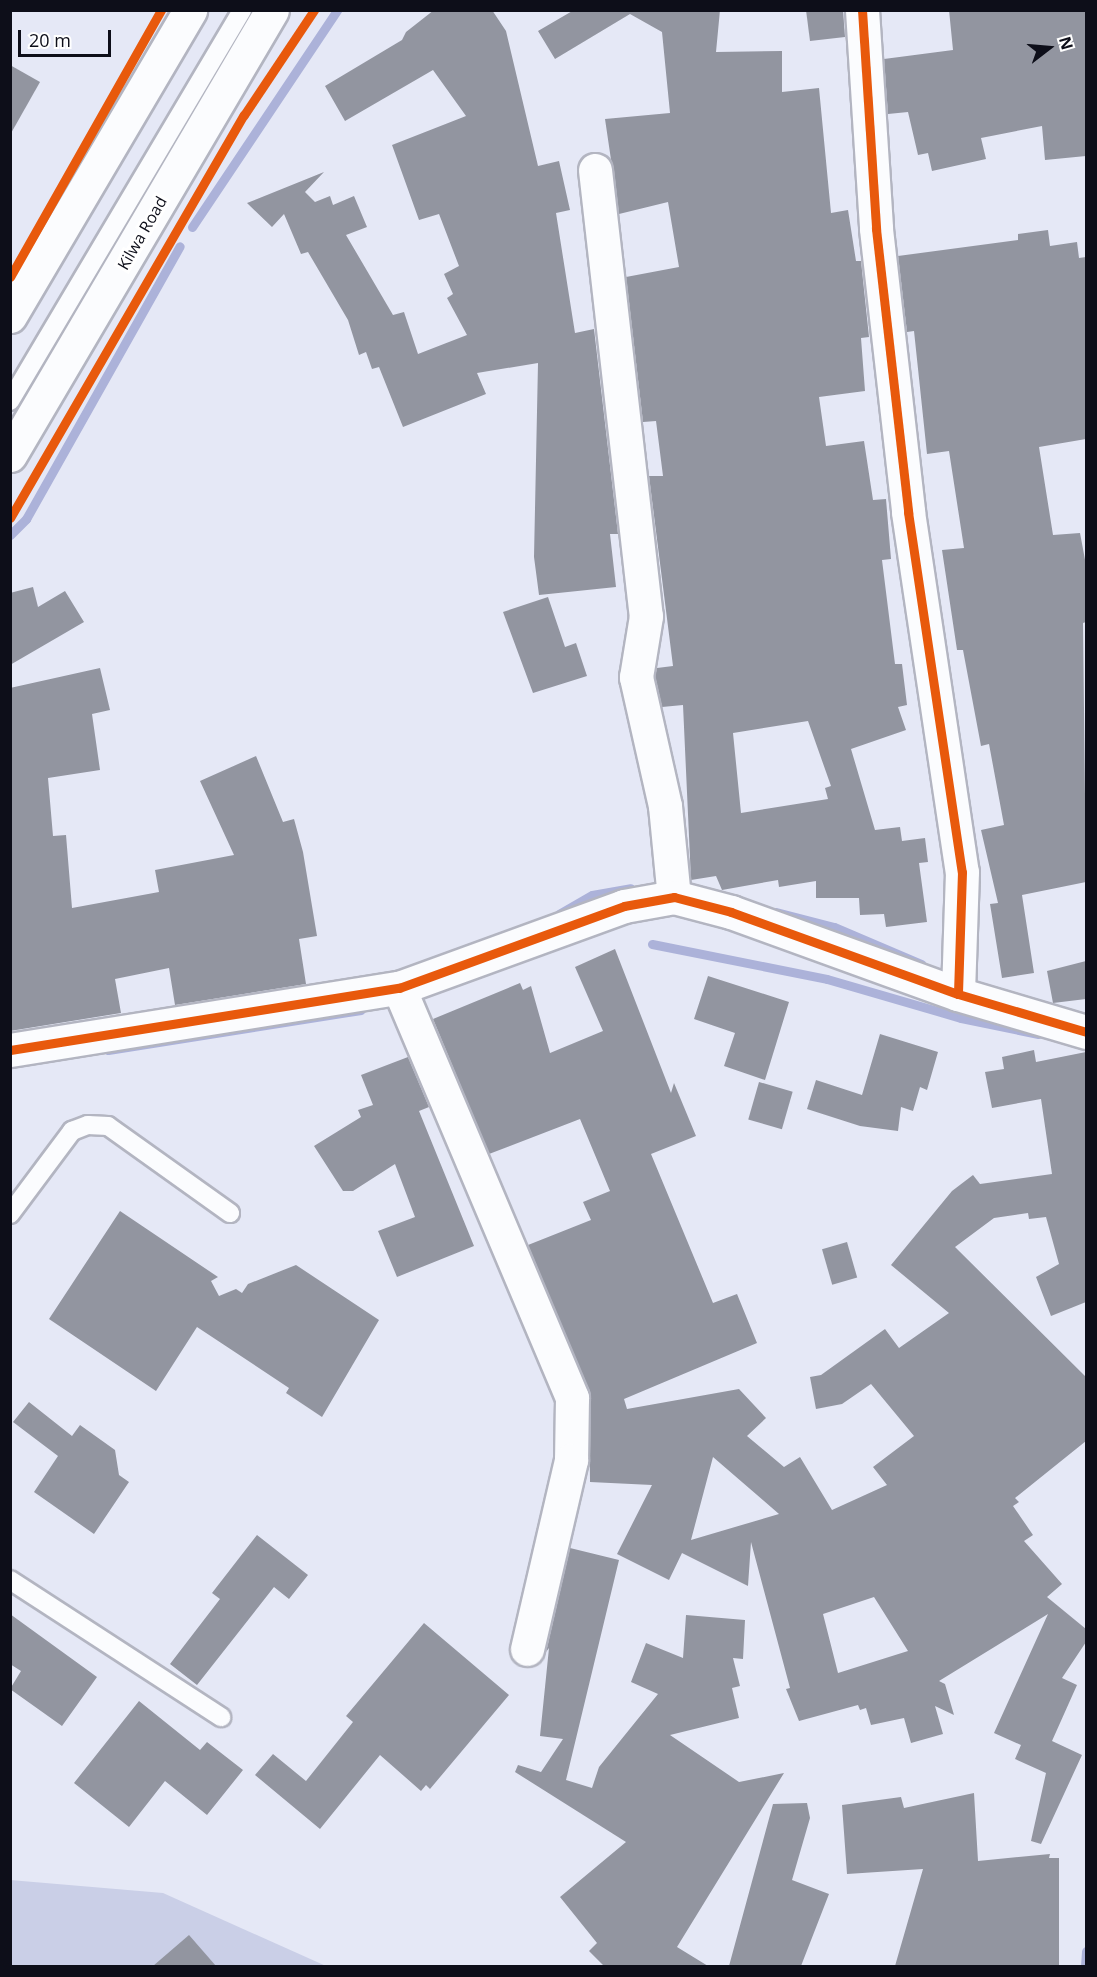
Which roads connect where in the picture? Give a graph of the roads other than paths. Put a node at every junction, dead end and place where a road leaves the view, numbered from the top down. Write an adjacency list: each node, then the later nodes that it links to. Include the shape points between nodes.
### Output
1 (190, 10): 6 (main road)
2 (242, 10): 7 (lane)
3 (272, 10): 8 (main road, Kilwa Road)
4 (862, 10): 11 (main road, via 876,229 908,512 962,872)
5 (595, 170): 9 (main road, via 646,616 636,676 665,806)
6 (10, 316)
7 (10, 401)
8 (10, 455)
9 (674, 897): 10 (main road, via 624,906); 11 (main road, via 730,912)
10 (399, 988): 13 (main road, via 190,1025); 17 (main road, via 572,1398 571,1460)
11 (958, 994): 12 (main road)
12 (1086, 1032)
13 (10, 1050)
14 (230, 1213): 15 (lane, via 108,1126 88,1125 72,1131)
15 (10, 1214)
16 (10, 1580): 18 (lane)
17 (527, 1649)
18 (221, 1717)

